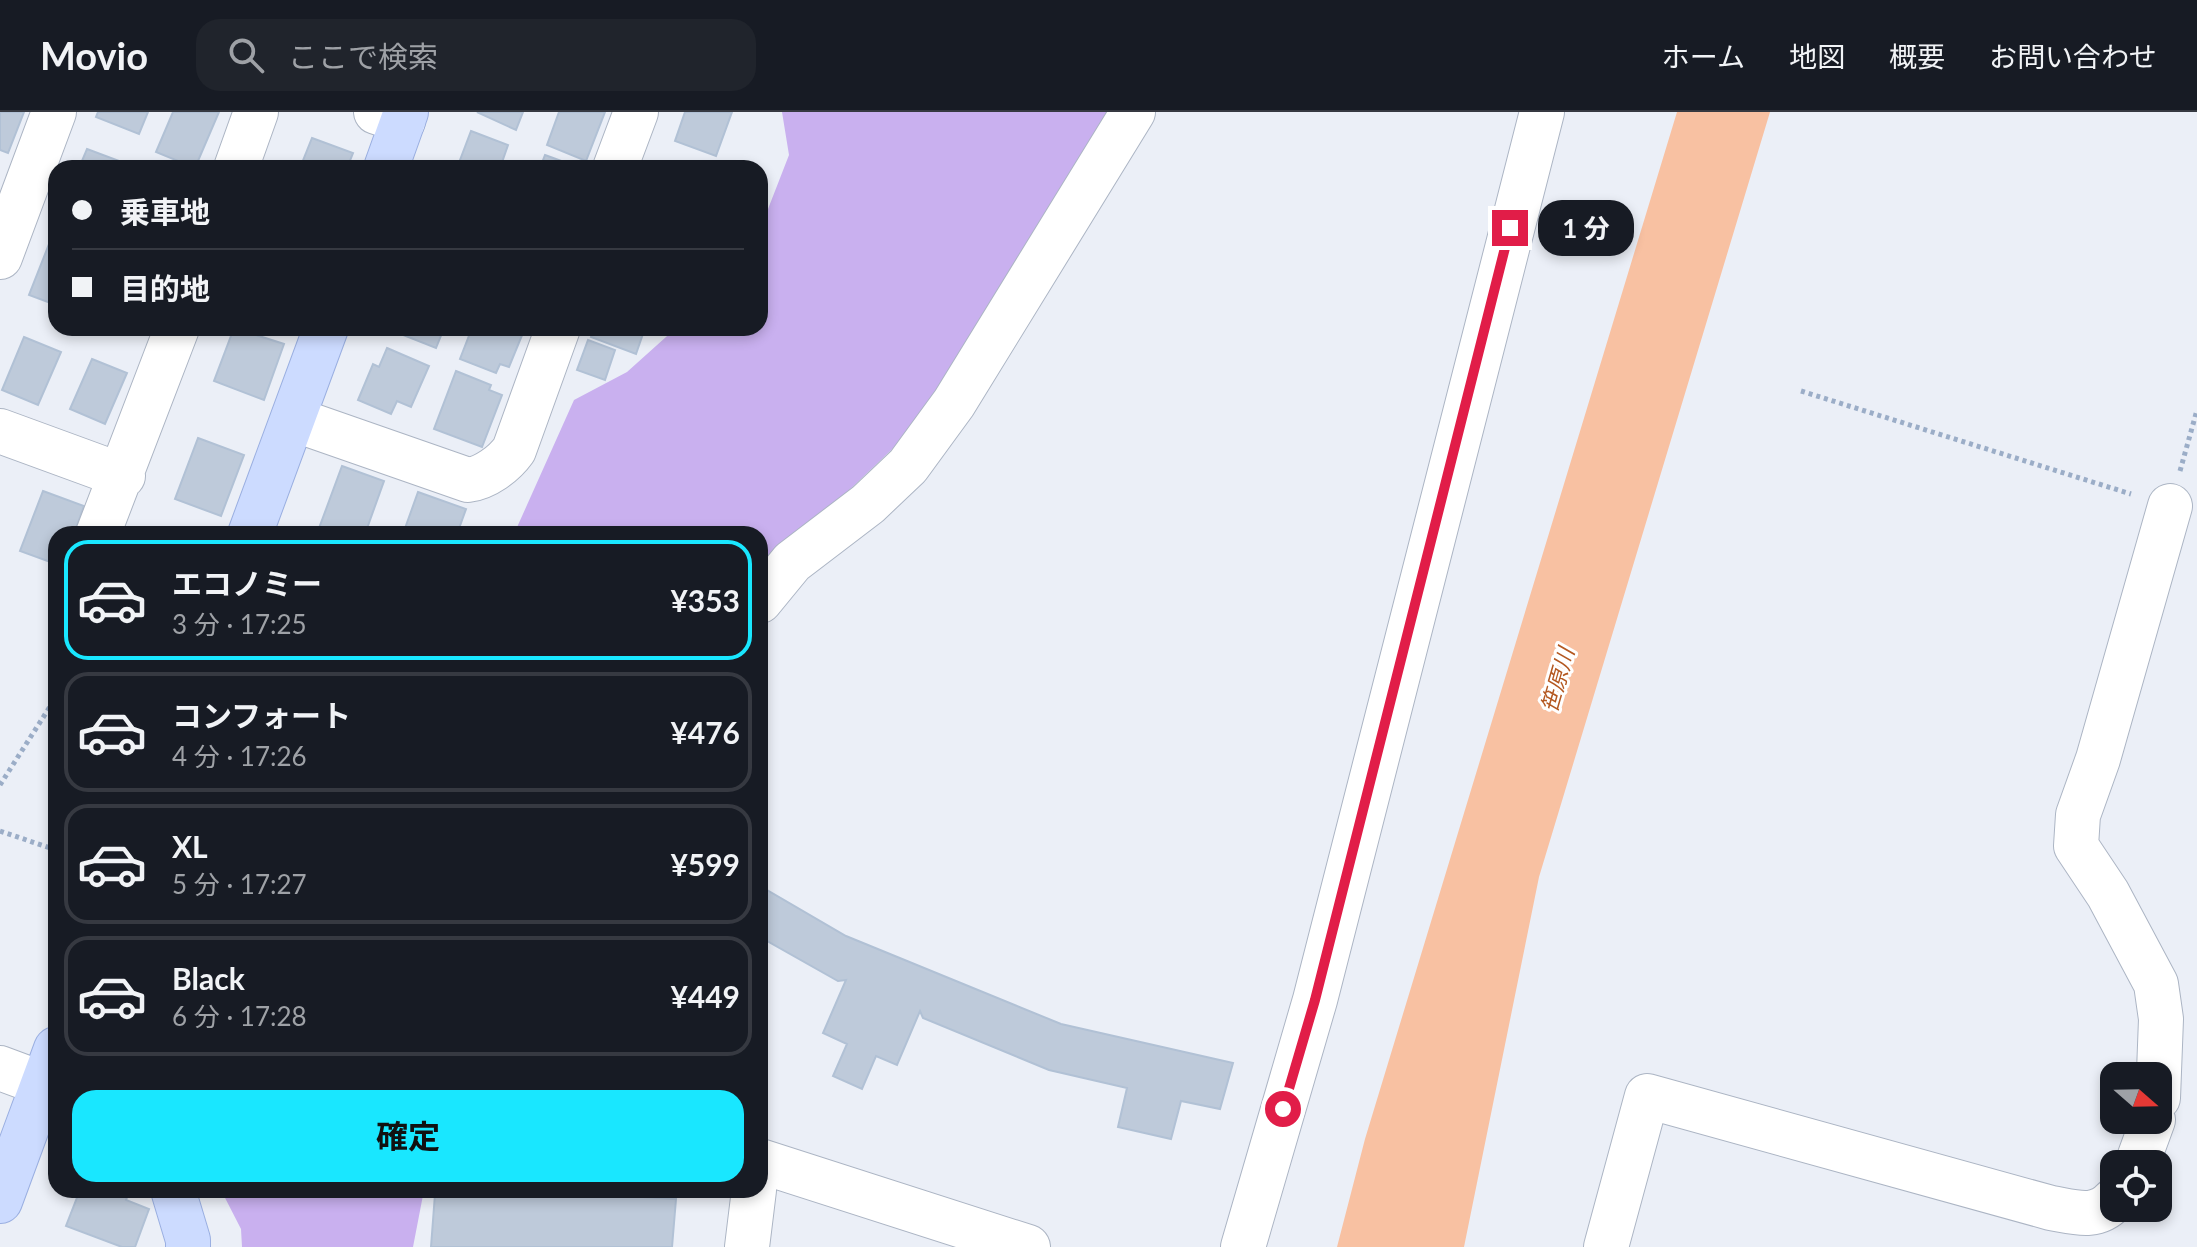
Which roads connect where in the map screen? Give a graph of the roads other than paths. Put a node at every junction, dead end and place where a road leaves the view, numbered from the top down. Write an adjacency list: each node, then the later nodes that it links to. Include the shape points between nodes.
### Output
1 (54, 112): 10 (street)
2 (256, 112): 7 (street)
3 (636, 112): 9 (street)
4 (1133, 112): 20 (street, via 954,403 908,466 792,562)
5 (1542, 112): 33 (street, via 1315,1000)
6 (395, 115): 8 (street)
7 (239, 160)
8 (387, 160)
9 (618, 160)
10 (0, 257)
11 (174, 336): 16 (street)
12 (323, 336): 14 (street)
13 (555, 336): 14 (street, via 514,450 475,480)
14 (293, 419): 19 (street)
15 (0, 431): 16 (street)
16 (123, 476): 18 (street)
17 (2170, 506): 21 (street, via 2078,815 2076,846 2156,984)
18 (101, 526)
19 (253, 526)
20 (768, 591)
21 (2159, 1062)
22 (0, 1068): 23 (street)
23 (48, 1074)
24 (48, 1085): 28 (street)
25 (768, 1164): 32 (street)
26 (175, 1198): 30 (street)
27 (753, 1198): 31 (street)
28 (0, 1201)
29 (2100, 1211): 34 (street, via 2051,1208 1647,1096)
30 (188, 1247)
31 (747, 1247)
32 (1028, 1247)
33 (1243, 1247)
34 (1606, 1247)

